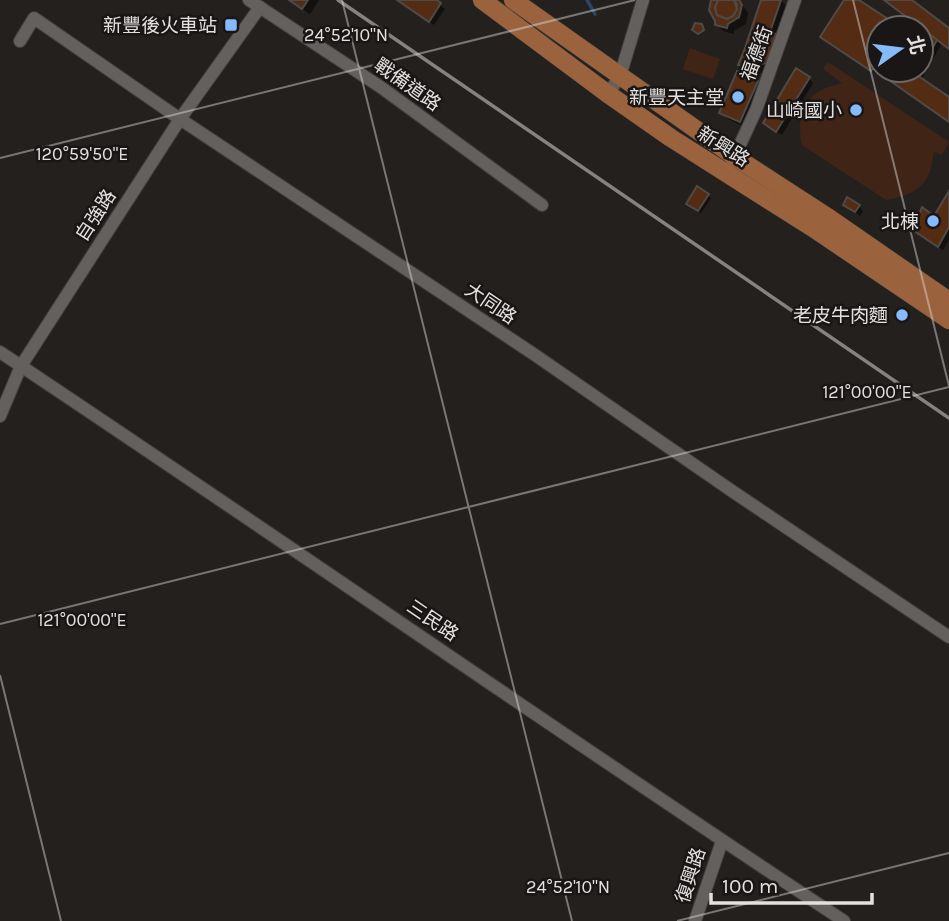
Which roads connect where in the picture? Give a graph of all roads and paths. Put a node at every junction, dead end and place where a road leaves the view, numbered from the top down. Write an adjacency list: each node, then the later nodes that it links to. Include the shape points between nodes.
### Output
1 (482, 0): 8 (main road, 新興路)
2 (513, 0): 7 (main road, 新興路)
3 (643, 0): 7 (street)
4 (795, 0): 10 (street, 福德街, via 756,110)
5 (254, 3): 9 (street, 自強路); 11 (street, 戰備道路, via 382,88)
6 (20, 41): 9 (street, 大同路, via 34,18)
7 (620, 76): 8 (street); 10 (main road, 新興路, via 683,119)
8 (608, 94): 10 (main road, 新興路, via 671,138)
9 (180, 119): 15 (street, 自強路); 17 (street, 大同路)
10 (730, 164): 12 (main road, 新興路, via 826,216); 13 (main road, 新興路)
11 (542, 205)
12 (949, 301)
13 (949, 320)
14 (0, 352): 15 (street, 三民路)
15 (21, 366): 16 (street, 自強路); 18 (street, 三民路)
16 (0, 416)
17 (949, 637)
18 (722, 841): 19 (street, 復興路); 20 (street, 三民路)
19 (695, 921)
20 (844, 921)

